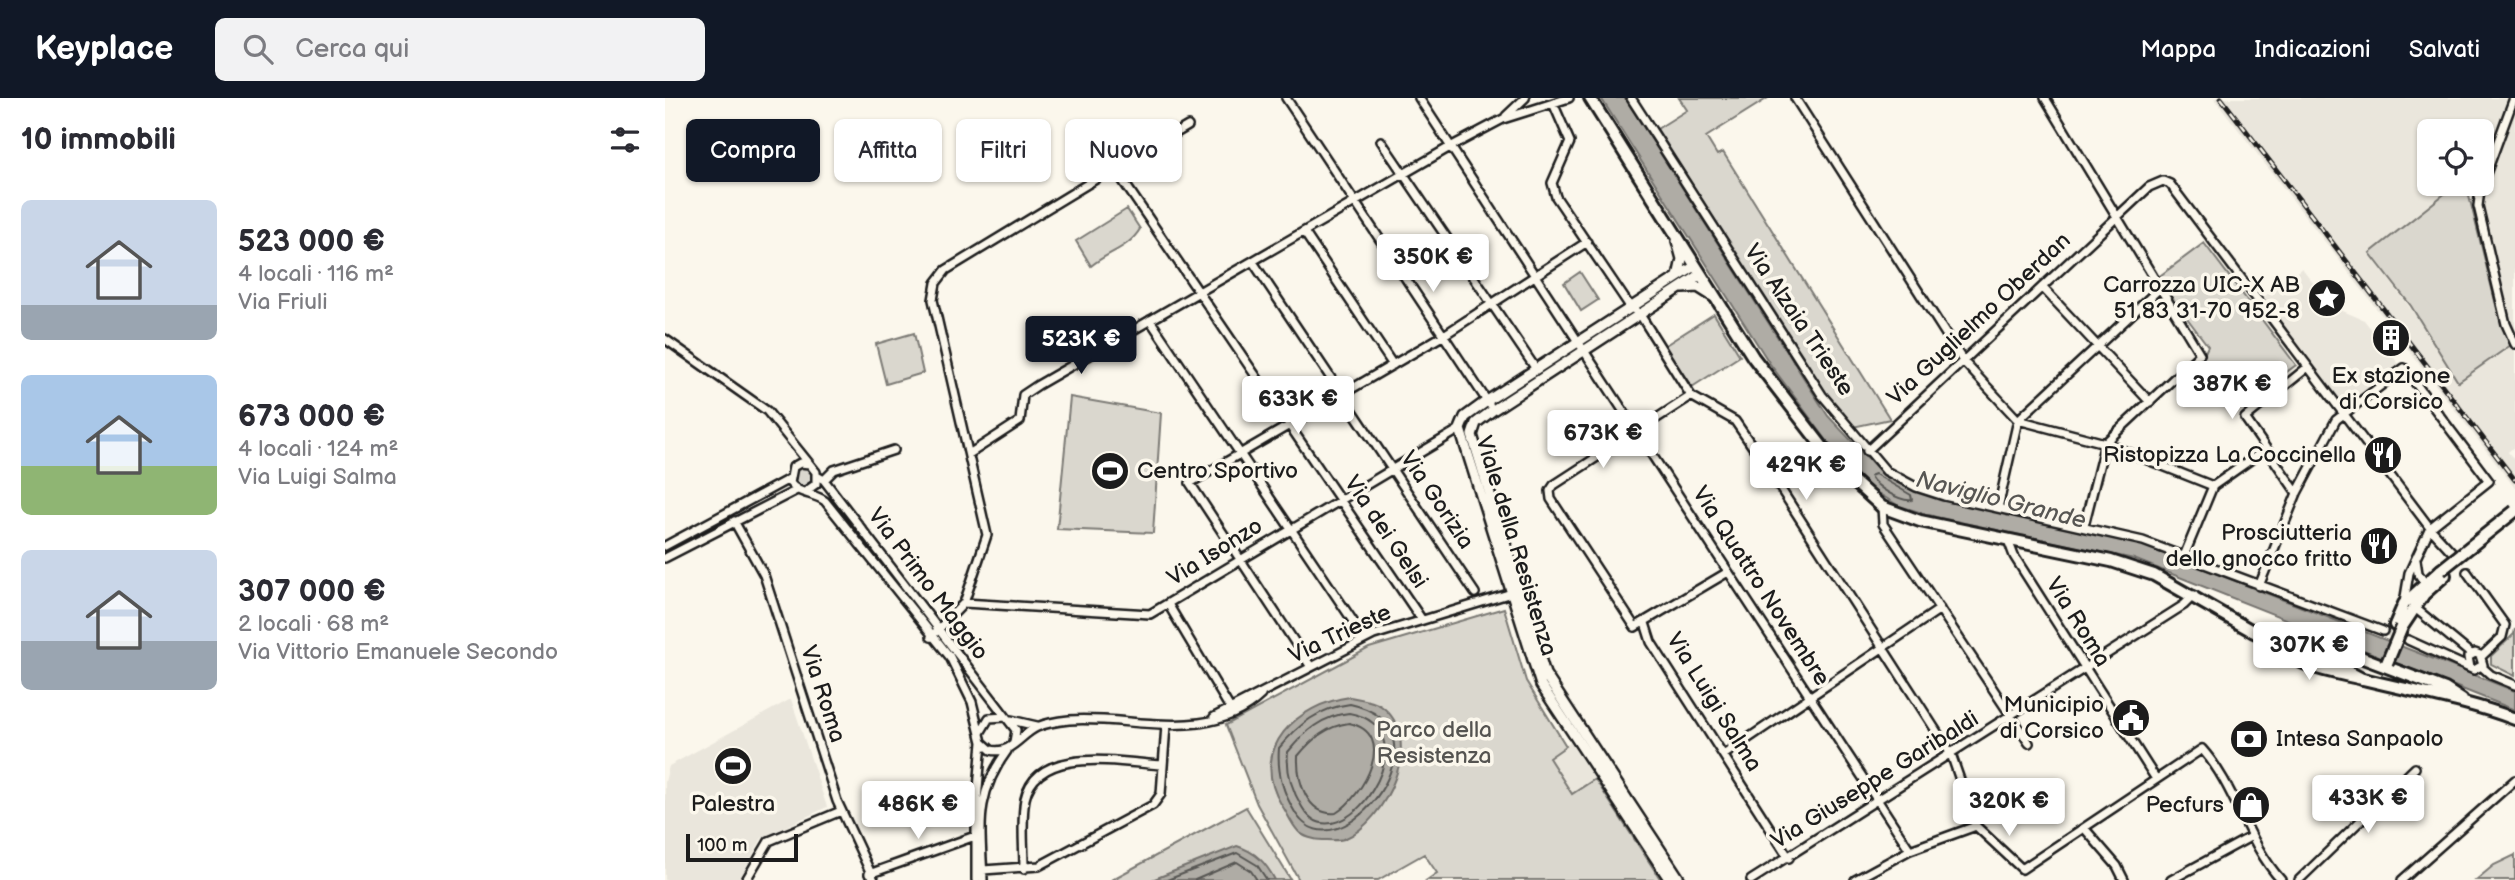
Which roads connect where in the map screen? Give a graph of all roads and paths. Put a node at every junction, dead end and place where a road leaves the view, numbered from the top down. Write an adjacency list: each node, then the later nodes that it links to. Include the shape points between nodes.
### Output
1 (1286, 98): 19 (street)
2 (1419, 98): 15 (street, Via Quattro Novembre)
3 (1525, 98): 11 (street)
4 (1569, 98): 10 (street)
5 (1590, 98): 22 (main road)
6 (1631, 98): 58 (street, Via Alzaia Trieste, via 1822,395)
7 (1795, 98): 41 (street)
8 (2045, 98): 20 (street)
9 (2514, 98): 38 (street, via 2478,206 2506,324)
10 (1553, 103): 11 (street); 23 (street, via 1570,142 1553,190)
11 (1503, 118): 15 (street)
12 (1188, 126): 13 (street)
13 (1182, 130)
14 (1381, 141): 16 (street)
15 (1450, 147): 16 (street); 26 (street, Via Quattro Novembre)
16 (1403, 175): 19 (street); 33 (street)
17 (1090, 182): 59 (street, via 946,270 936,283 933,300)
18 (1124, 182): 31 (street, Via dei Gelsi)
19 (1355, 202): 21 (street); 36 (street)
20 (2118, 216): 28 (street, Via Guglielmo Oberdan); 30 (street); 43 (street, Via Guglielmo Oberdan, via 2155,182 2170,184)
21 (1304, 232): 24 (street); 42 (street)
22 (1674, 233): 25 (main road); 27 (street, via 1682,255)
23 (1587, 242): 26 (street); 34 (street)
24 (1252, 262): 31 (street); 45 (street, Via Gorizia)
25 (1697, 270): 27 (street, Viale della Resistenza); 29 (street, Viale della Resistenza); 32 (main road)
26 (1534, 276): 33 (street); 39 (street, Via Quattro Novembre)
27 (1678, 277): 34 (street, Viale della Resistenza)
28 (2042, 287): 40 (street); 41 (street, Via Guglielmo Oberdan)
29 (1678, 289): 32 (street, via 1698,287); 34 (street, Viale della Resistenza)
30 (2159, 289): 40 (street); 47 (street, via 2200,354)
31 (1200, 291): 35 (street); 51 (street, Via dei Gelsi)
32 (1715, 297): 71 (main road, via 1753,357 1838,467)
33 (1491, 304): 36 (street); 44 (street)
34 (1635, 311): 39 (street, Viale della Resistenza); 46 (street)
35 (1150, 320): 59 (street, via 1023,395 1020,421); 60 (street)
36 (1444, 335): 42 (street); 48 (street)
37 (665, 339): 54 (street, via 759,405)
38 (2515, 344)
39 (1581, 346): 44 (street, Viale della Resistenza); 48 (street, Viale della Resistenza); 53 (street, Via Quattro Novembre)
40 (2098, 346): 47 (street); 50 (street)
41 (1963, 361): 50 (street); 58 (street, Via Guglielmo Oberdan)
42 (1393, 365): 45 (street)
43 (2308, 367): 49 (street); 56 (street, via 2247,414 2247,422)
44 (1536, 369): 48 (street, Viale della Resistenza)
45 (1342, 394): 51 (street); 63 (street, Via Gorizia)
46 (1691, 396): 53 (street, Via Luigi Salma); 108 (street, via 1735,421)
47 (2150, 402): 55 (street)
48 (1490, 405): 52 (street, Viale della Resistenza, via 1465,417); 93 (street, Viale della Resistenza, via 1476,423 1473,440)
49 (2343, 412): 69 (street); 77 (street); 77 (street, via 2404,368 2490,481)
50 (2018, 420): 55 (street); 72 (street)
51 (1290, 425): 60 (street); 70 (street, Via dei Gelsi)
52 (1461, 429): 63 (street, Via Isonzo); 93 (street, Viale della Resistenza)
53 (1638, 431): 88 (street, Via Quattro Novembre); 101 (street, Via Luigi Salma, via 1550,491 1636,627)
54 (791, 441): 61 (street); 62 (street)
55 (2105, 443): 66 (street); 76 (street)
56 (2266, 449): 66 (street); 69 (street)
57 (894, 450): 64 (street)
58 (1867, 451): 72 (street, Via Alzaia Trieste, via 1887,471 1916,487)
59 (969, 454): 96 (street, via 987,534)
60 (1239, 454): 78 (street); 86 (street, via 1190,483)
61 (809, 464): 62 (street); 64 (street)
62 (796, 465): 65 (street)
63 (1393, 469): 70 (street, Via Isonzo); 94 (street, Via Gorizia)
64 (821, 478): 68 (street); 102 (street, Via Primo Maggio)
65 (789, 479): 67 (street); 81 (street)
66 (2213, 486): 84 (street)
67 (797, 490): 68 (street); 75 (street)
68 (806, 491): 104 (street, Via Primo Maggio, via 825,501)
69 (2297, 494): 92 (street)
70 (1341, 499): 78 (street, Via Isonzo); 100 (street, Via dei Gelsi)
71 (1882, 507): 79 (main road, via 1920,521); 99 (street, via 1883,524)
72 (1998, 508): 76 (street, Via Alzaia Trieste)
73 (2515, 511): 90 (main road, bridge)
74 (2515, 520): 90 (main road)
75 (734, 521): 85 (street); 136 (street, Via Roma, via 764,575)
76 (2084, 526): 84 (street, Via Alzaia Trieste)
77 (2430, 528): 82 (street); 87 (street)
78 (1290, 529): 86 (street, Via Isonzo); 105 (street)
79 (2008, 540): 80 (main road); 83 (street, Via Roma)
80 (2025, 543): 83 (street); 95 (main road, via 2132,567)
81 (665, 546)
82 (2453, 554)
83 (2014, 556): 114 (street, Via Roma)
84 (2184, 556): 92 (street, Via Alzaia Trieste)
85 (665, 558)
86 (1240, 559): 97 (street, Via Isonzo); 112 (street)
87 (2416, 559): 91 (street); 98 (street, via 2409,573)
88 (1728, 572): 101 (street); 117 (street, Via Quattro Novembre)
89 (2467, 572): 110 (street, via 2505,625 2502,637)
90 (2443, 573): 91 (main road); 98 (main road)
91 (2424, 582): 98 (main road)
92 (2259, 586): 103 (street, Via Alzaia Trieste)
93 (1515, 592): 100 (street, Via Trieste); 130 (street, Viale della Resistenza, via 1545,674)
94 (1475, 593)
95 (2194, 595): 107 (main road); 114 (street, Via Giuseppe Garibaldi)
96 (964, 603): 97 (street, Via Isonzo, via 1150,614); 102 (street)
97 (1168, 604): 119 (street)
98 (2409, 606): 109 (street); 111 (main road)
99 (1940, 609): 108 (street); 120 (street)
100 (1422, 620): 105 (street, Via Trieste)
101 (1645, 623): 128 (street, Via Luigi Salma, via 1651,642)
102 (939, 631): 104 (street); 121 (street, Via Primo Maggio)
103 (2383, 631)
104 (932, 637): 125 (street, Via Primo Maggio, via 960,675)
105 (1365, 639): 112 (street, Via Trieste)
106 (2408, 640): 115 (street)
107 (2278, 644): 111 (main road, via 2311,639); 118 (main road, via 2307,664)
108 (1883, 647): 117 (street); 129 (street)
109 (2471, 654): 110 (street); 115 (street, via 2467,660)
110 (2482, 656): 113 (street)
111 (2383, 663): 118 (main road, via 2445,689)
112 (1311, 667): 119 (street, Via Trieste)
113 (2482, 667): 115 (street); 116 (street)
114 (2085, 668): 120 (street, Via Giuseppe Garibaldi); 133 (street, Via Roma)
115 (2470, 668)
116 (2515, 685)
117 (1810, 696): 128 (street); 135 (street, Via Quattro Novembre)
118 (2468, 704): 122 (main road)
119 (1231, 711): 123 (street, Via Trieste, via 1202,723)
120 (2012, 716): 126 (street); 129 (street, Via Giuseppe Garibaldi)
121 (1008, 718): 124 (street, Via Trieste); 125 (street, via 989,718); 127 (street, via 1016,730)
122 (2515, 719)
123 (1166, 725): 124 (street, Via Trieste, via 1081,720); 131 (street)
124 (1038, 726): 127 (street, Via Trieste)
125 (981, 737): 127 (street, via 995,752); 139 (street)
126 (2029, 743)
127 (1010, 748): 144 (street, via 995,766 983,795)
128 (1725, 754): 142 (street, Via Luigi Salma)
129 (1951, 754): 135 (street, Via Giuseppe Garibaldi); 137 (street)
130 (1597, 763): 149 (street, Viale della Resistenza); 150 (street, Viale della Resistenza)
131 (1163, 765): 143 (street, via 1161,794 1153,804 1051,861); 143 (street, via 1073,760 1049,767 1030,786 1024,808)
132 (2415, 768): 156 (street)
133 (2156, 779): 138 (street); 140 (street, via 2202,749 2226,783)
134 (2515, 780): 157 (street)
135 (1878, 801): 141 (street, Via Quattro Novembre); 142 (street, Via Giuseppe Garibaldi)
136 (841, 811): 145 (street, Via Roma); 146 (street, via 769,841)
137 (1976, 826): 138 (street, via 2022,869); 141 (street)
138 (2085, 829): 153 (street)
139 (975, 836): 145 (street); 147 (street)
140 (2252, 836): 154 (street); 155 (street)
141 (1910, 850): 152 (street)
142 (1789, 858): 151 (street, Via Giuseppe Garibaldi)
143 (1024, 869): 144 (street)
144 (983, 870): 148 (street)
145 (872, 877)
146 (746, 880)
147 (977, 880)
148 (983, 880)
149 (1670, 880)
150 (1680, 880)
151 (1751, 880)
152 (1855, 880)
153 (2124, 880)
154 (2171, 880)
155 (2281, 880)
156 (2299, 880)
157 (2402, 880)

